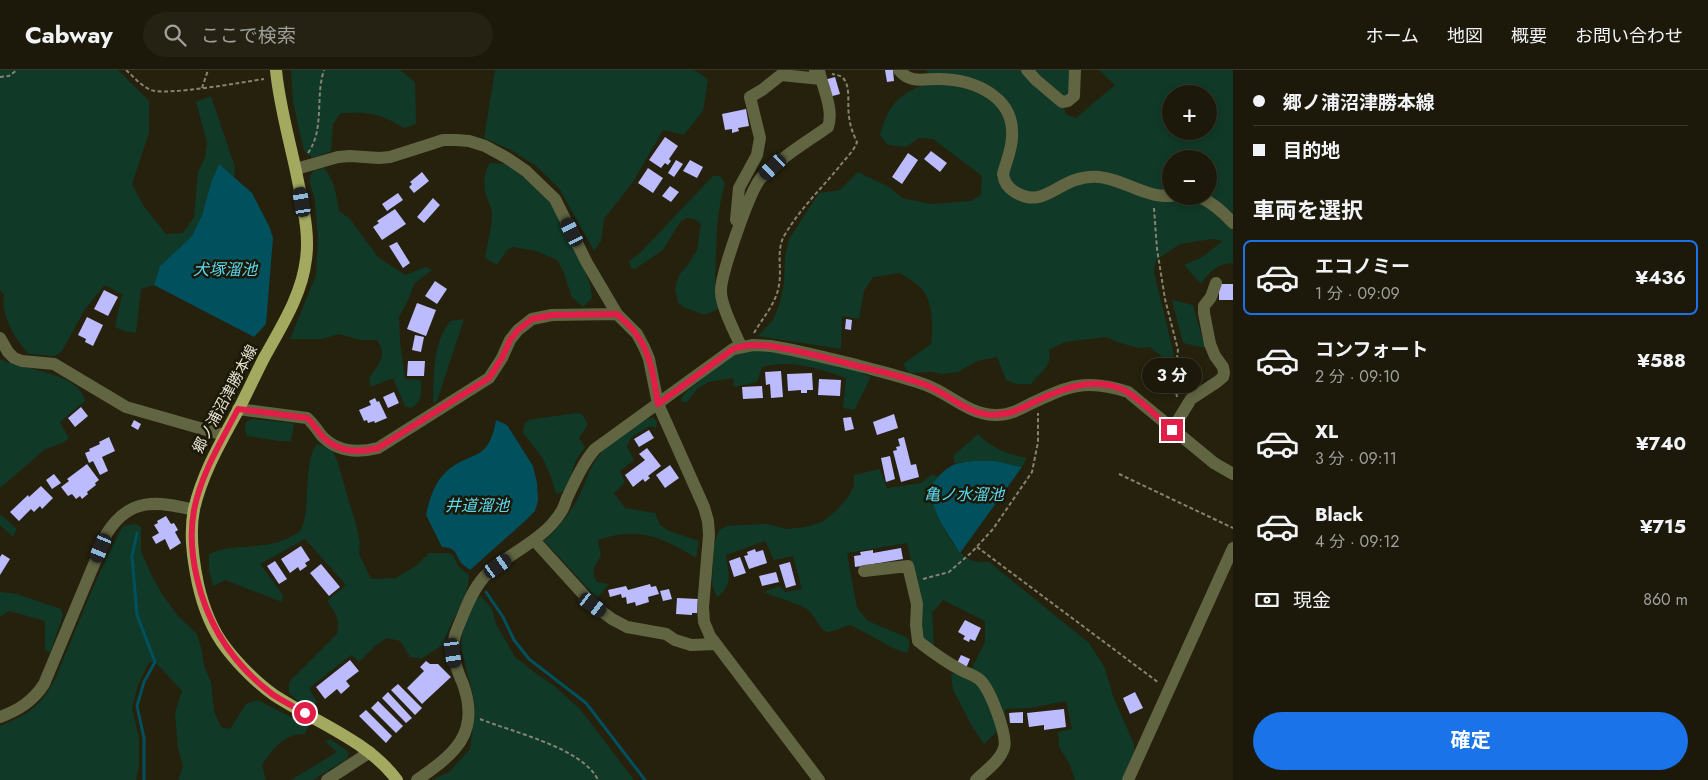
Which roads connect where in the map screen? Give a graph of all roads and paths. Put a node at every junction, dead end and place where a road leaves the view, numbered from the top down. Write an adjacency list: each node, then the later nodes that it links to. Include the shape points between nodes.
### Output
1 (17, 70): 11 (path, via 9,76)
2 (126, 70): 13 (path, via 152,91)
3 (208, 70): 13 (path)
4 (324, 70): 14 (path, via 317,130 310,150)
5 (899, 70): 12 (street)
6 (924, 70): 12 (street)
7 (1027, 70): 8 (street, via 1062,102 1074,96)
8 (1075, 70)
9 (818, 73): 19 (street, via 830,113 828,127 759,180); 19 (street, via 781,75 750,97 760,138 757,155 740,188 735,227 729,241); 23 (path, via 844,79 848,115 857,142 804,206 779,246 778,293)
10 (276, 74): 13 (path); 14 (main road, 郷ノ浦沼津勝本線)
11 (0, 77)
12 (910, 79): 15 (street, via 964,82 983,89 1004,104 1010,116 1012,137 1004,180 1010,189 1024,197 1035,198 1075,180 1091,178 1105,178)
13 (202, 88)
14 (296, 169): 21 (street, via 338,157 390,157 443,140 468,141 494,150 526,171 555,199); 26 (main road, 郷ノ浦沼津勝本線, via 306,219 303,276 283,325)
15 (1153, 195): 16 (street); 27 (path, via 1156,249 1178,350 1174,380)
16 (1162, 196)
17 (1215, 205): 18 (street)
18 (1233, 223)
19 (730, 252): 23 (street, via 721,292 725,308)
20 (1216, 283): 27 (street, via 1212,298 1204,306 1204,313 1210,344 1224,373 1217,382 1191,399)
21 (617, 314): 25 (street, via 637,334 644,347); 26 (street, via 552,315 532,319 510,340 489,378 378,448 368,451 350,451 333,444 307,418)
22 (0, 338): 29 (street, via 14,358 54,364 126,407)
23 (747, 345): 24 (street, via 799,351 893,375 925,385 981,414 1008,414); 25 (street, via 724,354)
24 (1038, 401): 28 (street, via 1074,386 1102,385 1128,392); 35 (path, via 1038,442 1032,472)
25 (658, 404): 34 (street, via 595,449 583,465 561,512); 39 (street, via 708,521 702,607 704,622)
26 (238, 409): 29 (main road, 郷ノ浦沼津勝本線)
27 (1184, 410): 28 (street)
28 (1172, 430): 31 (street)
29 (224, 436): 32 (main road, 郷ノ浦沼津勝本線, via 208,467)
30 (1119, 474): 33 (path)
31 (1233, 474)
32 (194, 510): 41 (street, via 165,504 138,506 116,520 107,533 44,684 23,707); 43 (main road, 郷ノ浦沼津勝本線, via 193,563 211,623 226,648 273,694)
33 (1233, 528)
34 (534, 540): 39 (street, via 593,605 612,619 627,627 666,634 691,644); 42 (street, via 488,572 470,597 454,639 455,665 470,710)
35 (977, 547): 38 (path, via 949,572); 40 (path)
36 (1233, 548): 40 (street)
37 (864, 571): 38 (street, via 908,566)
38 (912, 582): 49 (street, via 917,604 918,641 979,678 987,687 1002,730 1004,750)
39 (716, 644): 48 (street)
40 (1169, 690): 50 (street)
41 (0, 717)
42 (468, 718): 46 (street, via 453,753); 47 (path, via 480,719 551,744 591,768)
43 (370, 752): 44 (street); 45 (main road, 郷ノ浦沼津勝本線)
44 (327, 780)
45 (397, 780)
46 (417, 780)
47 (598, 780)
48 (819, 780)
49 (976, 780)
50 (1128, 780)

